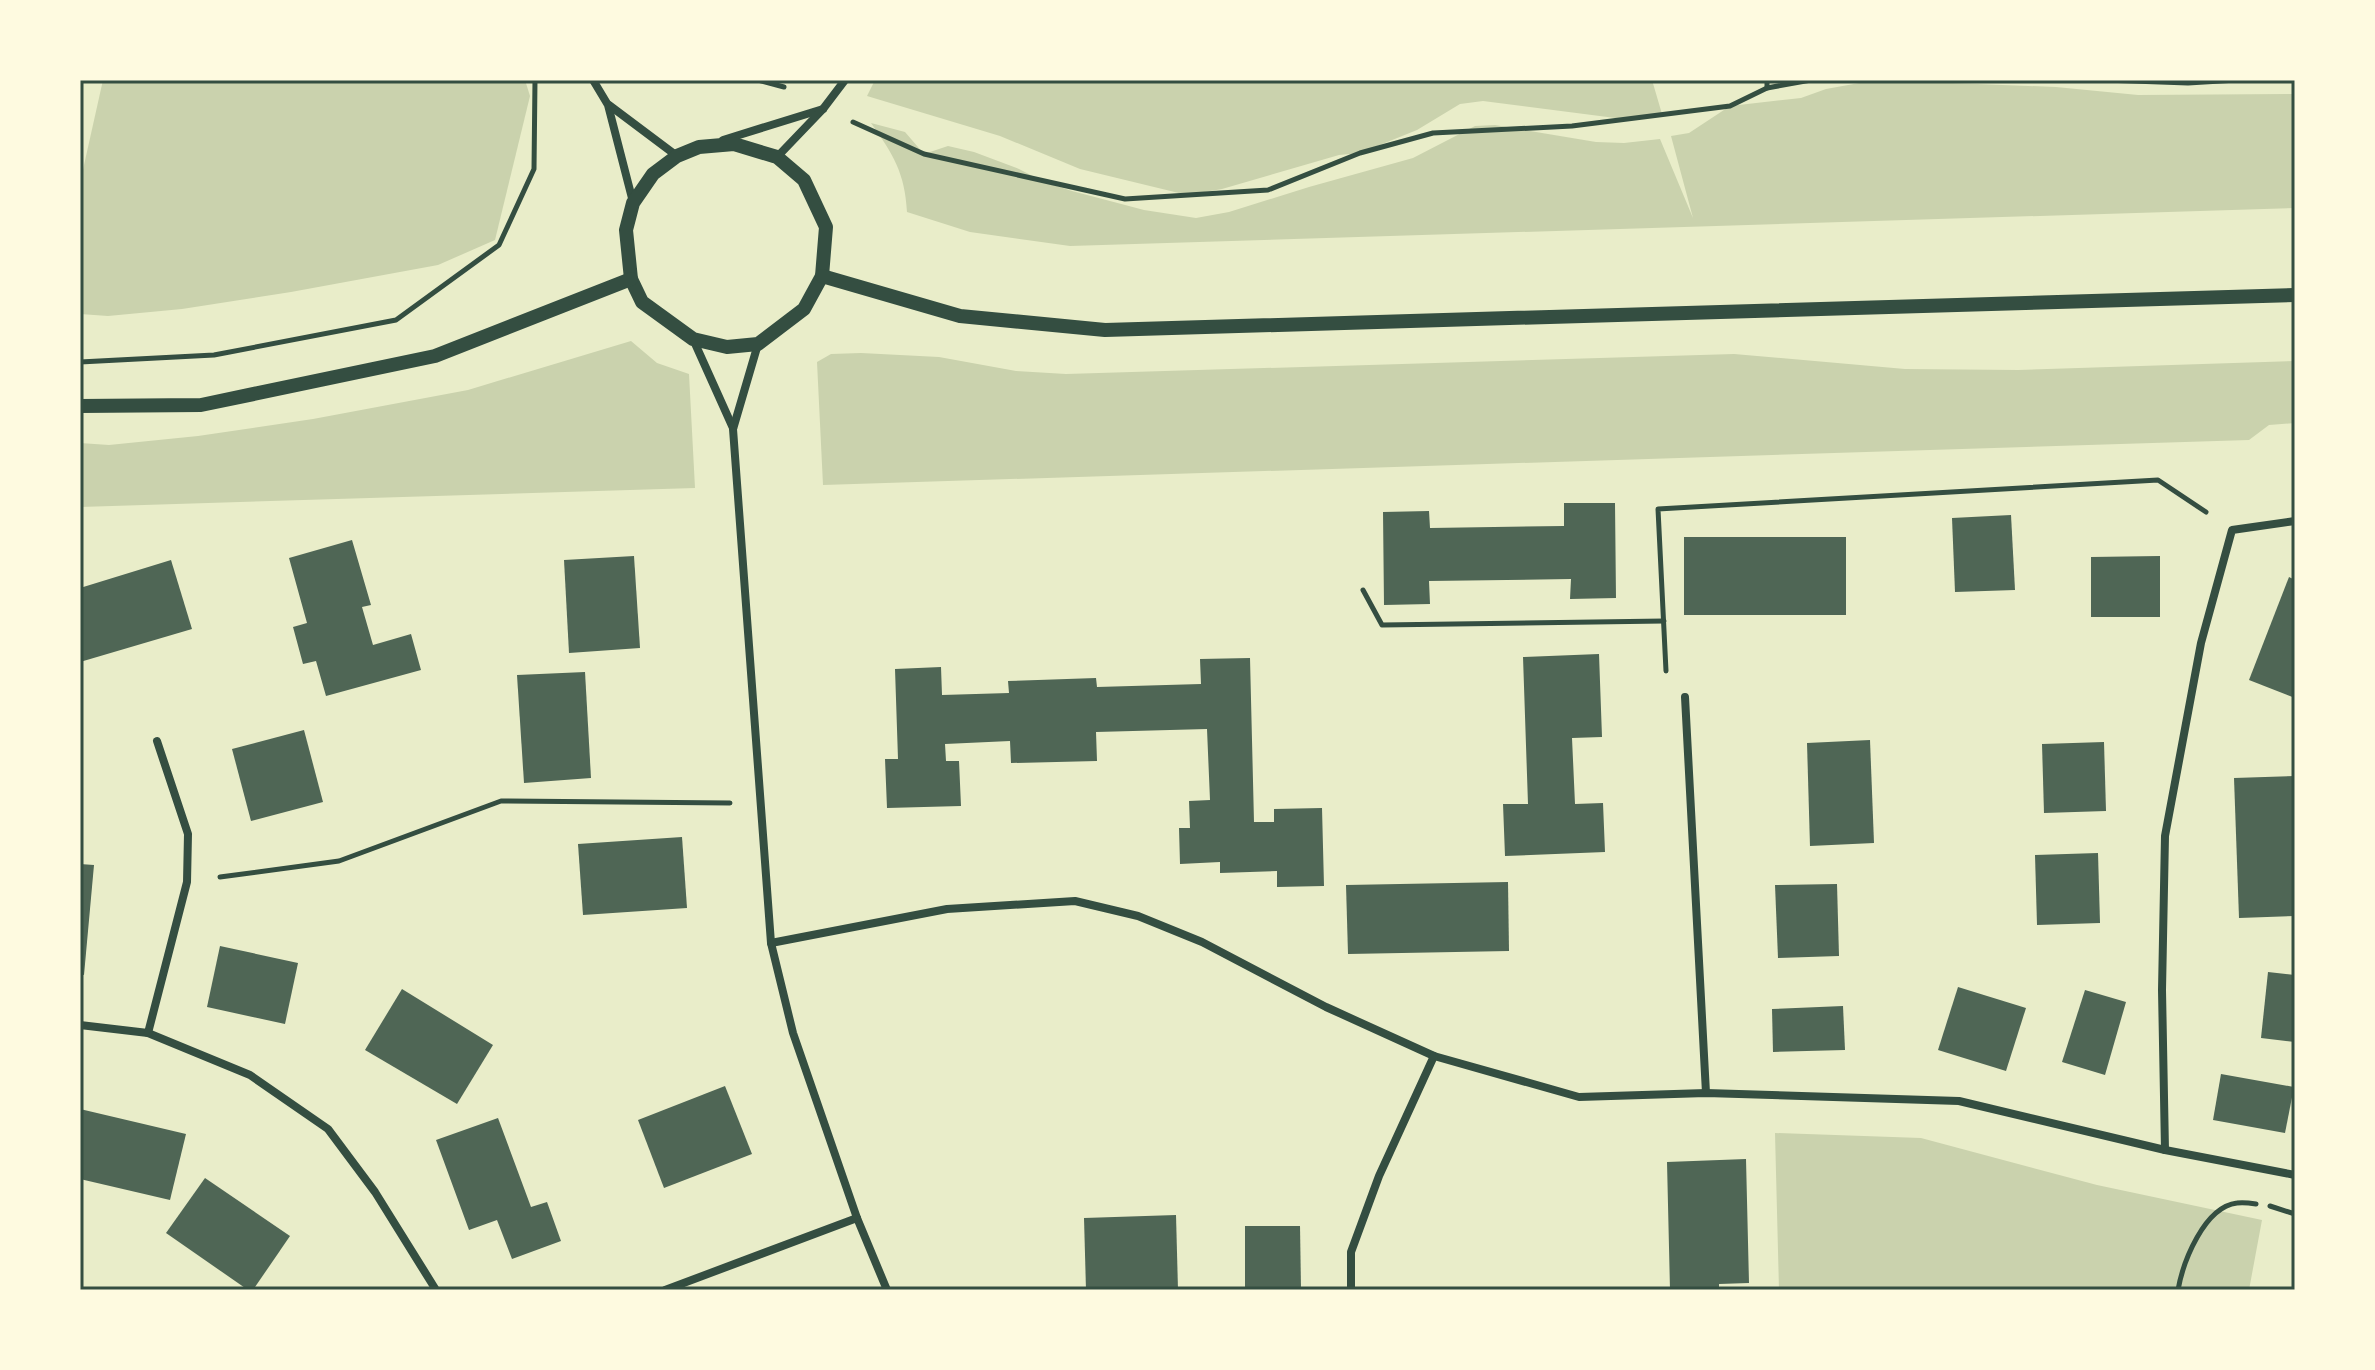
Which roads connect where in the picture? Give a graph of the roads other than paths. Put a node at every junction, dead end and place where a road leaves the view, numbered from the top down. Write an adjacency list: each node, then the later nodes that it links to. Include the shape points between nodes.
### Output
1 (593, 80): 3 (street)
2 (845, 80): 4 (street)
3 (608, 105): 6 (street); 8 (street)
4 (823, 109): 5 (street); 7 (street)
5 (699, 147): 6 (street); 7 (street, via 734,144)
6 (677, 156): 8 (street, via 653,174)
7 (777, 157): 9 (street, via 804,180 826,227)
8 (633, 203): 10 (street, via 626,230)
9 (822, 276): 11 (street, via 960,316 1105,330); 13 (street, via 804,309)
10 (631, 279): 12 (street, via 642,302); 14 (street, via 435,356 201,405)
11 (2295, 295)
12 (693, 339): 13 (street, via 727,347); 15 (street)
13 (758, 344): 15 (street)
14 (80, 406)
15 (733, 429): 19 (street)
16 (2295, 521): 24 (street, via 2232,530 2201,643 2165,836)
17 (1685, 697): 23 (street)
18 (157, 741): 21 (street, via 188,834 187,882)
19 (771, 943): 22 (street, via 947,909 1075,901 1138,916 1202,942); 26 (street, via 793,1033)
20 (80, 1025): 21 (street)
21 (148, 1033): 27 (street, via 250,1075 328,1129)
22 (1434, 1056): 23 (street, via 1579,1097); 30 (street, via 1351,1252)
23 (1706, 1093): 24 (street, via 1959,1101)
24 (2165, 1150): 25 (street)
25 (2295, 1175)
26 (857, 1218): 28 (street); 29 (street)
27 (436, 1290)
28 (665, 1290)
29 (887, 1290)
30 (1351, 1290)

